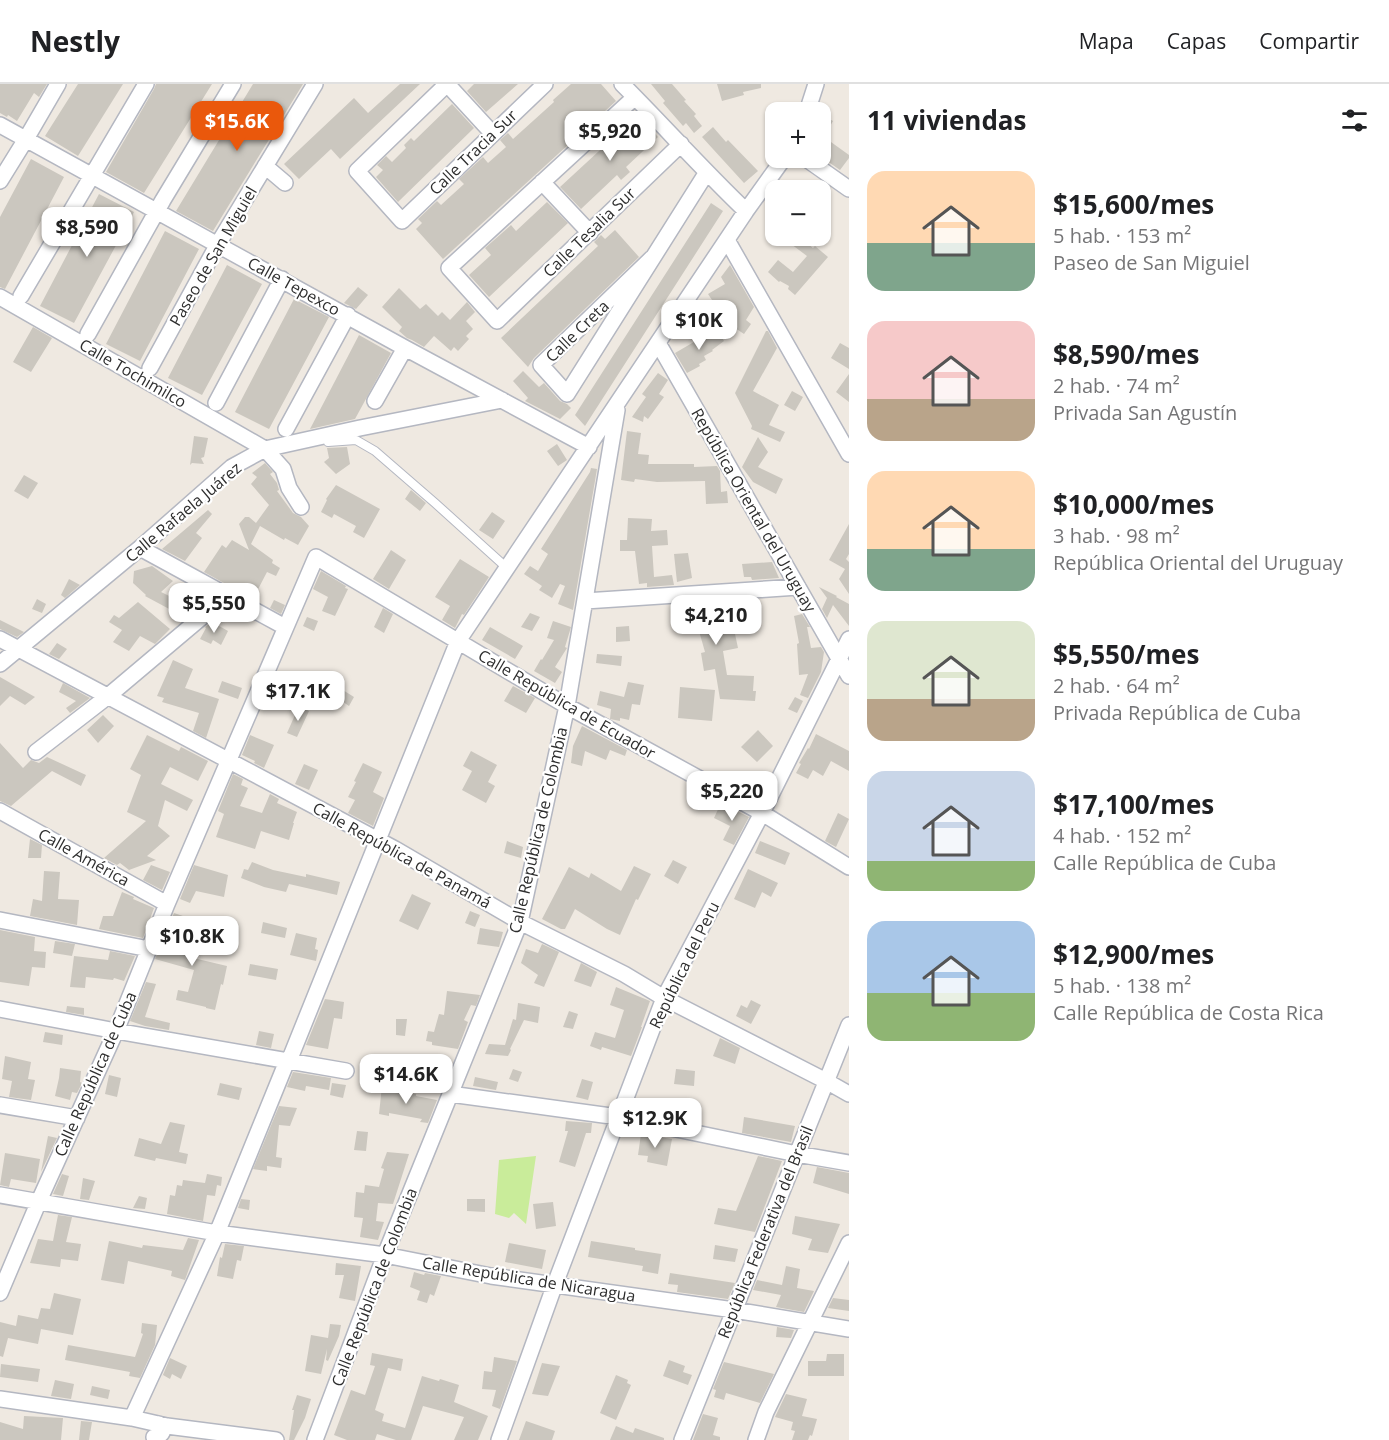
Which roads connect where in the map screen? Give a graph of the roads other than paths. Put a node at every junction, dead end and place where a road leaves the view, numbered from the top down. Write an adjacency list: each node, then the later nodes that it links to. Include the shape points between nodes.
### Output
1 (58, 84): 13 (street)
2 (146, 84): 19 (street)
3 (233, 84): 25 (street)
4 (315, 84): 15 (street, Paseo de San Miguiel)
5 (447, 84): 12 (street); 12 (street, Calle Tracia Sur, via 357,171 402,221)
6 (545, 84): 12 (street, Calle Tracia Sur)
7 (622, 84): 9 (street)
8 (816, 84): 10 (street)
9 (635, 97): 14 (street); 21 (street)
10 (810, 102)
11 (0, 125): 13 (street, Calle Tepexco)
12 (493, 134)
13 (26, 139): 19 (street, Calle Tepexco); 20 (street)
14 (681, 144): 18 (street); 26 (street, Calle Tesalia Sur)
15 (266, 166): 22 (street); 28 (street, Paseo de San Miguiel)
16 (777, 168): 24 (street)
17 (819, 168): 23 (street)
18 (707, 172): 24 (street); 29 (street, Calle Creta)
19 (91, 175): 25 (street, Calle Tepexco); 31 (street)
20 (0, 181)
21 (542, 182): 26 (street); 26 (street, Calle Tesalia Sur, via 449,268 497,321)
22 (285, 183)
23 (849, 189)
24 (746, 211): 27 (street)
25 (156, 212): 28 (street, Calle Tepexco); 34 (street)
26 (590, 233)
27 (728, 240): 35 (street); 46 (street)
28 (218, 244): 30 (street, Calle Tepexco); 37 (street, Paseo de San Miguiel)
29 (652, 258): 29 (street, Calle Creta, via 634,287 567,394 541,365)
30 (282, 279): 33 (street, Calle Tepexco); 40 (street)
31 (21, 296)
32 (0, 297): 45 (street, Calle Tochimilco)
33 (348, 315): 36 (street, Calle Tepexco); 42 (street)
34 (88, 333)
35 (658, 343): 41 (street); 52 (street, República Oriental del Uruguay)
36 (405, 348): 38 (street, Calle Tepexco); 39 (street)
37 (150, 368)
38 (502, 400): 43 (street, Calle Rafaela Juárez); 44 (street, Calle Tepexco)
39 (375, 401)
40 (216, 403)
41 (618, 404): 44 (street); 54 (street, Calle República de Colombia)
42 (286, 429)
43 (301, 441): 45 (street, Calle Rafaela Juárez); 47 (street); 51 (lane, via 356,440 375,451)
44 (589, 447): 51 (street)
45 (265, 449): 47 (street, Calle Tochimilco); 49 (street, Calle Rafaela Juárez, via 232,467)
46 (849, 454)
47 (283, 469): 48 (street, Calle Tochimilco)
48 (301, 507)
49 (140, 548): 53 (street); 59 (street, Calle Rafaela Juárez)
50 (316, 557): 55 (street, Calle República de Cuba); 58 (street, Calle República de Ecuador)
51 (507, 568): 58 (street)
52 (798, 587): 54 (street); 60 (street, República Oriental del Uruguay)
53 (228, 595): 55 (street); 63 (street)
54 (585, 601): 64 (street, Calle República de Colombia)
55 (285, 627): 66 (street, Calle República de Cuba)
56 (0, 639): 59 (street, Calle República de Panamá)
57 (849, 639): 60 (street, República del Peru)
58 (458, 641): 64 (street, Calle República de Ecuador); 69 (street)
59 (18, 649): 61 (street, Calle Rafaela Juárez); 63 (street, Calle República de Panamá)
60 (839, 658): 62 (street, República Oriental del Uruguay); 68 (street, República del Peru)
61 (0, 664)
62 (849, 676)
63 (107, 697): 65 (street); 66 (street, Calle República de Panamá)
64 (567, 706): 68 (street, Calle República de Ecuador); 73 (street, Calle República de Colombia)
65 (36, 752)
66 (228, 760): 69 (street, Calle República de Panamá); 71 (street, Calle República de Cuba)
67 (0, 811): 71 (street, Calle América)
68 (762, 813): 70 (street, Calle República de Ecuador); 75 (street, República del Peru)
69 (377, 840): 73 (street, Calle República de Panamá); 80 (street)
70 (849, 867)
71 (168, 904): 74 (street, Calle República de Cuba)
72 (0, 920): 74 (street)
73 (520, 922): 75 (street, Calle República de Panamá); 83 (street, Calle República de Colombia)
74 (149, 949): 78 (street, Calle República de Cuba)
75 (664, 998): 82 (street, Calle República de Panamá); 86 (street, República del Peru)
76 (0, 1009): 78 (street)
77 (849, 1025): 79 (street, República Federativa del Brasil)
78 (116, 1031): 80 (street); 87 (street, Calle República de Cuba)
79 (846, 1042): 82 (street, República Federativa del Brasil)
80 (287, 1061): 81 (street); 92 (street)
81 (346, 1071)
82 (826, 1081): 84 (street, Calle República de Panamá); 88 (street, República Federativa del Brasil)
83 (450, 1094): 86 (street); 94 (street, Calle República de Colombia)
84 (849, 1094)
85 (0, 1105): 87 (street)
86 (618, 1117): 88 (street); 95 (street, República del Peru)
87 (77, 1118): 91 (street, Calle República de Cuba)
88 (797, 1155): 89 (street); 97 (street, República Federativa del Brasil)
89 (849, 1163)
90 (0, 1195): 91 (street, Calle República de Nicaragua)
91 (39, 1201): 92 (street, Calle República de Nicaragua); 96 (street, Calle República de Cuba)
92 (217, 1233): 94 (street, Calle República de Nicaragua); 101 (street)
93 (849, 1243): 98 (street)
94 (385, 1255): 95 (street, Calle República de Nicaragua); 105 (street, Calle República de Colombia)
95 (555, 1284): 97 (street, Calle República de Nicaragua); 106 (street, República del Peru)
96 (0, 1293)
97 (734, 1310): 98 (street, Calle República de Nicaragua); 107 (street, República Federativa del Brasil)
98 (810, 1322): 99 (street, Calle República de Nicaragua); 108 (street)
99 (849, 1329)
100 (0, 1399): 101 (street)
101 (132, 1418): 103 (street)
102 (178, 1434): 103 (street); 104 (street)
103 (153, 1435)
104 (276, 1440)
105 (315, 1440)
106 (499, 1440)
107 (682, 1440)
108 (756, 1440)

